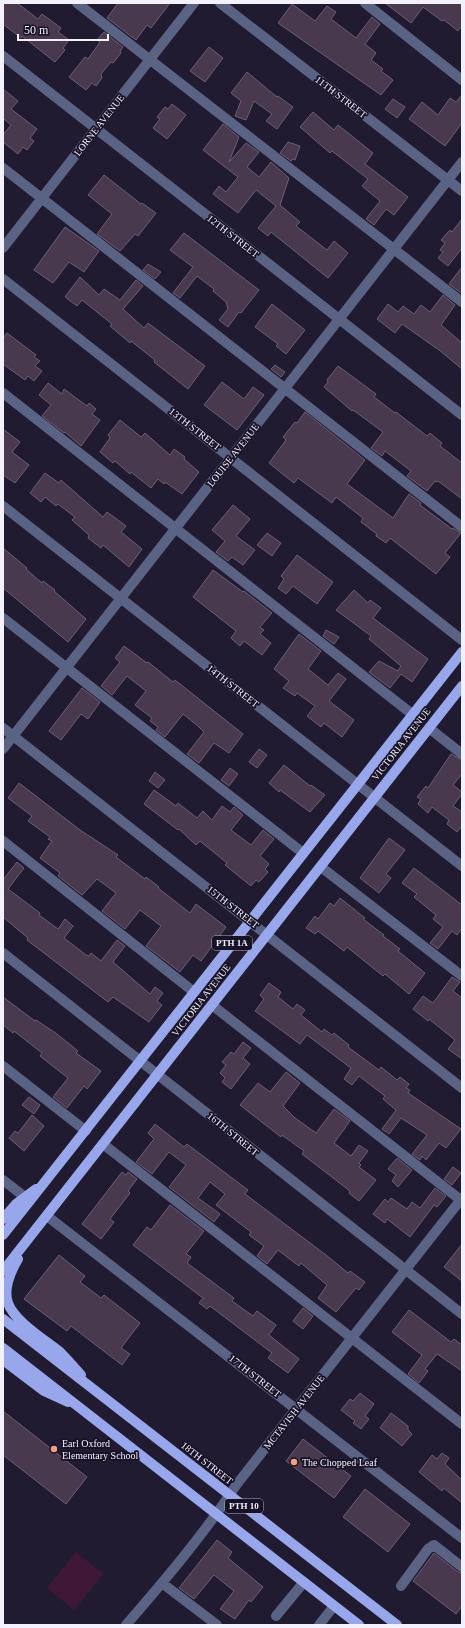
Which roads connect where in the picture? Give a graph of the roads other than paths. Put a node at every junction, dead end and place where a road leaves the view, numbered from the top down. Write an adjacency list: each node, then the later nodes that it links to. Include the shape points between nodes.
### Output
1 (77, 3): 6 (street)
2 (194, 3): 6 (street, LORNE AVENUE)
3 (220, 3): 11 (street, 11TH STREET)
4 (365, 3): 7 (street)
5 (3, 56): 8 (street, 12TH STREET)
6 (150, 59): 8 (street, LORNE AVENUE); 15 (street)
7 (462, 80)
8 (96, 129): 13 (street, LORNE AVENUE); 18 (street, 12TH STREET)
9 (462, 162): 11 (street, LOUISE AVENUE)
10 (3, 168): 13 (street)
11 (448, 180): 12 (street, 11TH STREET); 15 (street, LOUISE AVENUE)
12 (462, 191)
13 (42, 199): 14 (street, LORNE AVENUE); 19 (street)
14 (3, 248)
15 (394, 249): 17 (street); 18 (street, LOUISE AVENUE)
16 (3, 279): 22 (street, 13TH STREET)
17 (462, 302)
18 (339, 319): 19 (street, LOUISE AVENUE); 21 (street, 12TH STREET)
19 (285, 389): 22 (street, LOUISE AVENUE); 24 (street)
20 (3, 394): 25 (street)
21 (462, 415)
22 (231, 457): 25 (street, LOUISE AVENUE); 28 (street, 13TH STREET)
23 (3, 506): 26 (street, 14TH STREET)
24 (462, 527)
25 (176, 529): 26 (street, LOUISE AVENUE); 32 (street)
26 (121, 598): 30 (street, LOUISE AVENUE); 38 (street, 14TH STREET)
27 (3, 618): 30 (street)
28 (462, 640)
29 (462, 652): 32 (main road, VICTORIA AVENUE / PTH 1A)
30 (67, 668): 35 (street, LOUISE AVENUE); 41 (street)
31 (462, 686): 34 (main road, VICTORIA AVENUE / PTH 1A)
32 (412, 714): 38 (main road, VICTORIA AVENUE / PTH 1A)
33 (3, 728): 35 (street, 15TH STREET)
34 (429, 728): 37 (street); 39 (main road, VICTORIA AVENUE / PTH 1A)
35 (13, 736): 36 (street, LOUISE AVENUE); 44 (street, 15TH STREET)
36 (3, 749)
37 (462, 754)
38 (357, 784): 39 (street, 14TH STREET); 41 (main road, VICTORIA AVENUE / PTH 1A)
39 (374, 797): 42 (street, 14TH STREET); 43 (main road, VICTORIA AVENUE / PTH 1A)
40 (3, 841): 48 (street)
41 (303, 853): 44 (main road, VICTORIA AVENUE / PTH 1A)
42 (462, 866)
43 (321, 867): 45 (main road, VICTORIA AVENUE / PTH 1A); 47 (street)
44 (250, 921): 45 (street, 15TH STREET); 48 (main road, VICTORIA AVENUE / PTH 1A)
45 (268, 934): 49 (main road, VICTORIA AVENUE / PTH 1A); 53 (street, 15TH STREET)
46 (3, 953): 50 (street, 16TH STREET)
47 (462, 976)
48 (194, 992): 50 (main road, VICTORIA AVENUE / PTH 1A)
49 (212, 1006): 52 (main road, VICTORIA AVENUE / PTH 1A); 58 (street)
50 (140, 1060): 52 (street, 16TH STREET); 54 (main road, VICTORIA AVENUE / PTH 1A)
51 (3, 1066): 54 (street)
52 (158, 1074): 55 (main road, VICTORIA AVENUE / PTH 1A); 64 (street, 16TH STREET)
53 (462, 1088)
54 (86, 1131): 57 (main road, VICTORIA AVENUE / PTH 1A, via 50,1176)
55 (103, 1144): 59 (main road, VICTORIA AVENUE / PTH 1A); 67 (street)
56 (3, 1180): 57 (street)
57 (27, 1199): 60 (main road); 61 (main road)
58 (462, 1200): 64 (street, MCTAVISH AVENUE)
59 (47, 1216): 62 (main road, VICTORIA AVENUE / PTH 1A); 72 (street, 17TH STREET)
60 (3, 1219)
61 (3, 1235)
62 (31, 1236): 63 (main road, VICTORIA AVENUE / PTH 1A); 70 (main road, via 9,1279 8,1303 23,1322 69,1361)
63 (3, 1271)
64 (405, 1271): 65 (street, 16TH STREET); 67 (street, MCTAVISH AVENUE)
65 (462, 1314)
66 (3, 1319): 70 (main road, 18TH STREET / PTH 10)
67 (352, 1338): 72 (street, MCTAVISH AVENUE); 73 (street)
68 (3, 1348): 71 (main road, PTH 10)
69 (3, 1360): 71 (main road, via 54,1396)
70 (91, 1388): 74 (main road, 18TH STREET / PTH 10)
71 (77, 1405): 75 (main road, PTH 10)
72 (296, 1408): 74 (street, MCTAVISH AVENUE); 76 (street, 17TH STREET)
73 (462, 1424)
74 (230, 1495): 75 (street, MCTAVISH AVENUE); 87 (main road, 18TH STREET / PTH 10)
75 (216, 1514): 78 (main road, PTH 10); 79 (street, MCTAVISH AVENUE)
76 (462, 1538)
77 (462, 1567): 80 (street, via 434,1545 428,1549)
78 (304, 1582): 81 (main road, PTH 10); 82 (street)
79 (162, 1583): 83 (street, MCTAVISH AVENUE); 84 (street)
80 (401, 1586)
81 (334, 1606): 85 (street); 86 (main road, PTH 10)
82 (276, 1616)
83 (126, 1625)
84 (217, 1625)
85 (319, 1625)
86 (360, 1625)
87 (397, 1625)

